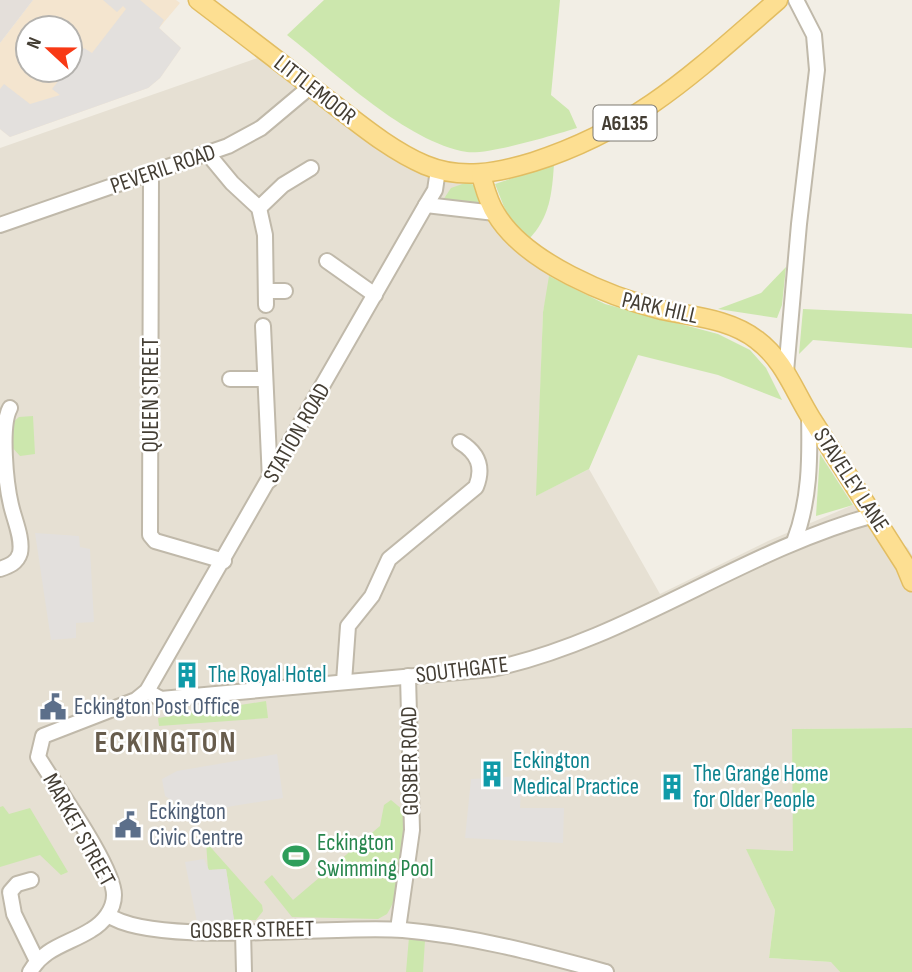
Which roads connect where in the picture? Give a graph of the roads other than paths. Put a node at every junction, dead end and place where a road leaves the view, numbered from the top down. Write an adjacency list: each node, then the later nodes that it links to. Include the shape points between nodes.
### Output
1 (198, 0): 4 (main road, LITTLEMOOR / A6135)
2 (778, 0): 9 (main road, A6135, via 699,69 632,119 577,148 513,169)
3 (796, 0): 18 (street, via 814,35 817,70)
4 (311, 86): 5 (street, PEVERIL ROAD, via 248,136); 7 (main road, LITTLEMOOR / A6135, via 385,143)
5 (208, 154): 8 (street, PEVERIL ROAD); 11 (street)
6 (311, 168): 11 (street)
7 (438, 170): 9 (main road, A6135); 10 (street, STATION ROAD, via 435,190)
8 (151, 174): 13 (street, PEVERIL ROAD); 27 (street, QUEEN STREET, via 150,535 155,541)
9 (481, 174): 12 (main road, PARK HILL)
10 (426, 205): 12 (street); 16 (street, STATION ROAD)
11 (259, 208): 15 (street, via 265,235 266,298)
12 (495, 213): 18 (main road, PARK HILL, via 513,236 583,282 610,296 742,330 759,341)
13 (0, 225)
14 (327, 261): 16 (street)
15 (285, 291)
16 (375, 295): 24 (street, STATION ROAD)
17 (262, 326): 20 (street)
18 (786, 372): 22 (main road, PARK HILL)
19 (230, 379): 20 (street)
20 (264, 379): 24 (street)
21 (10, 408): 28 (street, via 5,421 7,483 20,553)
22 (809, 415): 25 (main road, STAVELEY LANE); 26 (street, via 810,475)
23 (460, 442): 31 (street, via 478,460 476,487 389,559 372,596 348,626)
24 (270, 481): 27 (street, STATION ROAD)
25 (874, 515): 26 (street, SOUTHGATE); 29 (main road, STAVELEY LANE)
26 (794, 542): 30 (street, SOUTHGATE, via 636,620 539,656 492,669)
27 (224, 561): 32 (street, STATION ROAD)
28 (0, 569)
29 (912, 582)
30 (408, 676): 31 (street, SOUTHGATE); 35 (street, GOSBER ROAD, via 412,830)
31 (344, 682): 32 (street, SOUTHGATE, via 161,699)
32 (147, 691): 34 (street, MARKET STREET, via 136,700 54,730 43,736 38,746 38,757 109,877 114,892)
33 (31, 880): 37 (street, via 10,892)
34 (108, 915): 36 (street, GOSBER STREET, via 128,925 156,930); 37 (street)
35 (398, 929): 36 (street, GOSBER STREET); 39 (street, GOSBER STREET, via 471,939)
36 (243, 931): 38 (street)
37 (33, 966)
38 (244, 972)
39 (606, 972)

